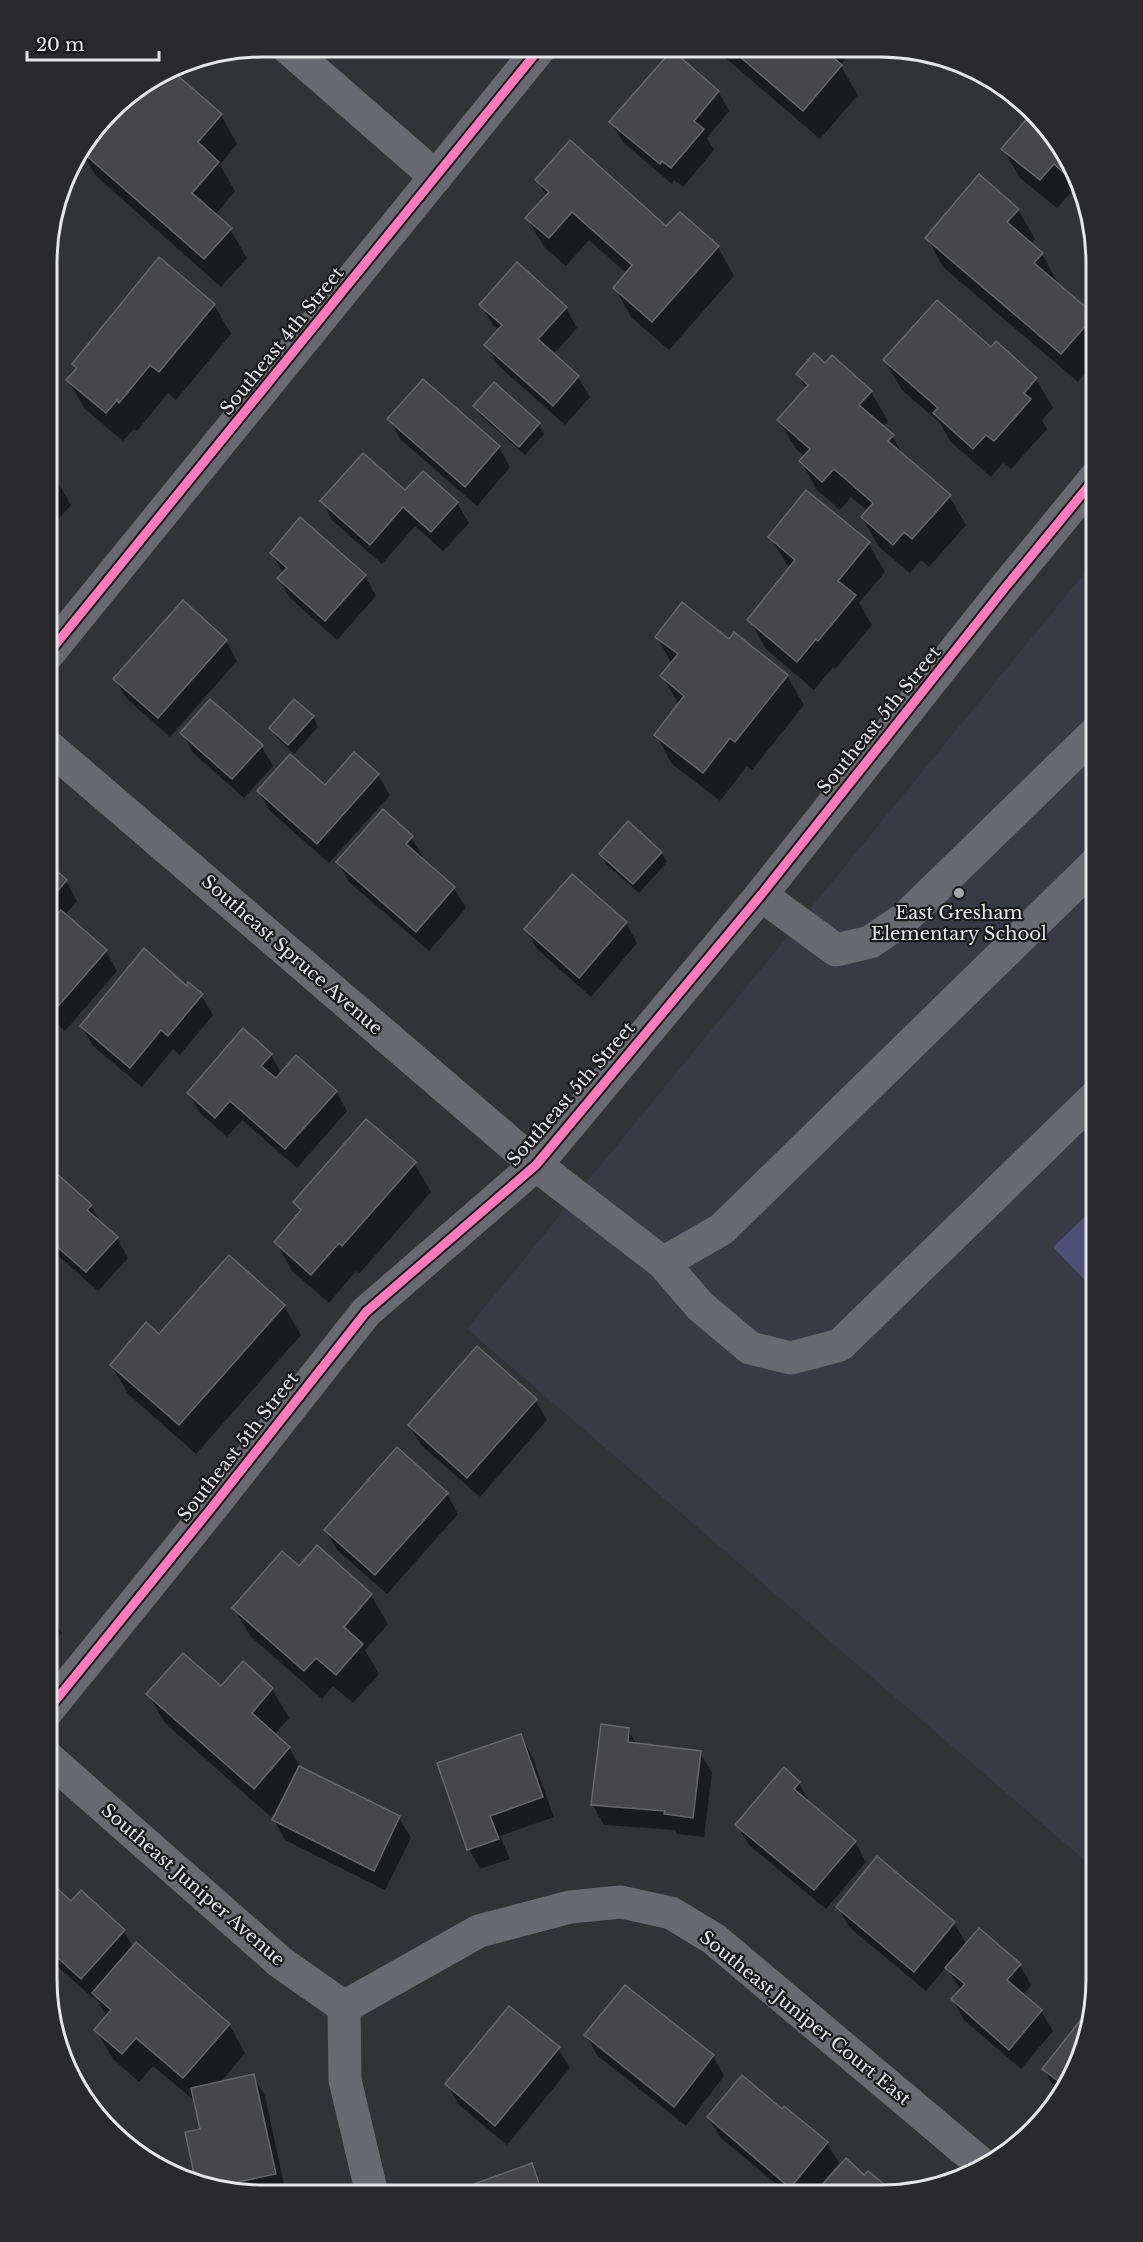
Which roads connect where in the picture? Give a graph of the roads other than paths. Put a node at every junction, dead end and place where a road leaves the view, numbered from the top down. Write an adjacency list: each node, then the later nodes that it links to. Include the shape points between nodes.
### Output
1 (298, 57): 3 (street)
2 (533, 57): 3 (street, Southeast 4th Street)
3 (436, 177): 5 (street, Southeast 4th Street)
4 (1086, 489): 9 (street, Southeast 5th Street)
5 (57, 643)
6 (1086, 742): 9 (street, via 904,919 870,942 836,950)
7 (57, 754): 11 (street, Southeast Spruce Avenue)
8 (1086, 873): 12 (street, via 722,1229)
9 (761, 895): 11 (street, Southeast 5th Street)
10 (1086, 1106): 12 (street, Southeast Spruce Avenue, via 840,1345 791,1358 750,1347 700,1306)
11 (537, 1165): 12 (street, Southeast Spruce Avenue); 13 (street, Southeast 5th Street, via 366,1312)
12 (663, 1263)
13 (57, 1699)
14 (57, 1766): 15 (street, Southeast Juniper Avenue, via 280,1962)
15 (344, 2007): 16 (street, Southeast Juniper Court East, via 479,1931 570,1907 621,1902 670,1913 714,1939); 17 (street, via 345,2080)
16 (977, 2161)
17 (370, 2185)

